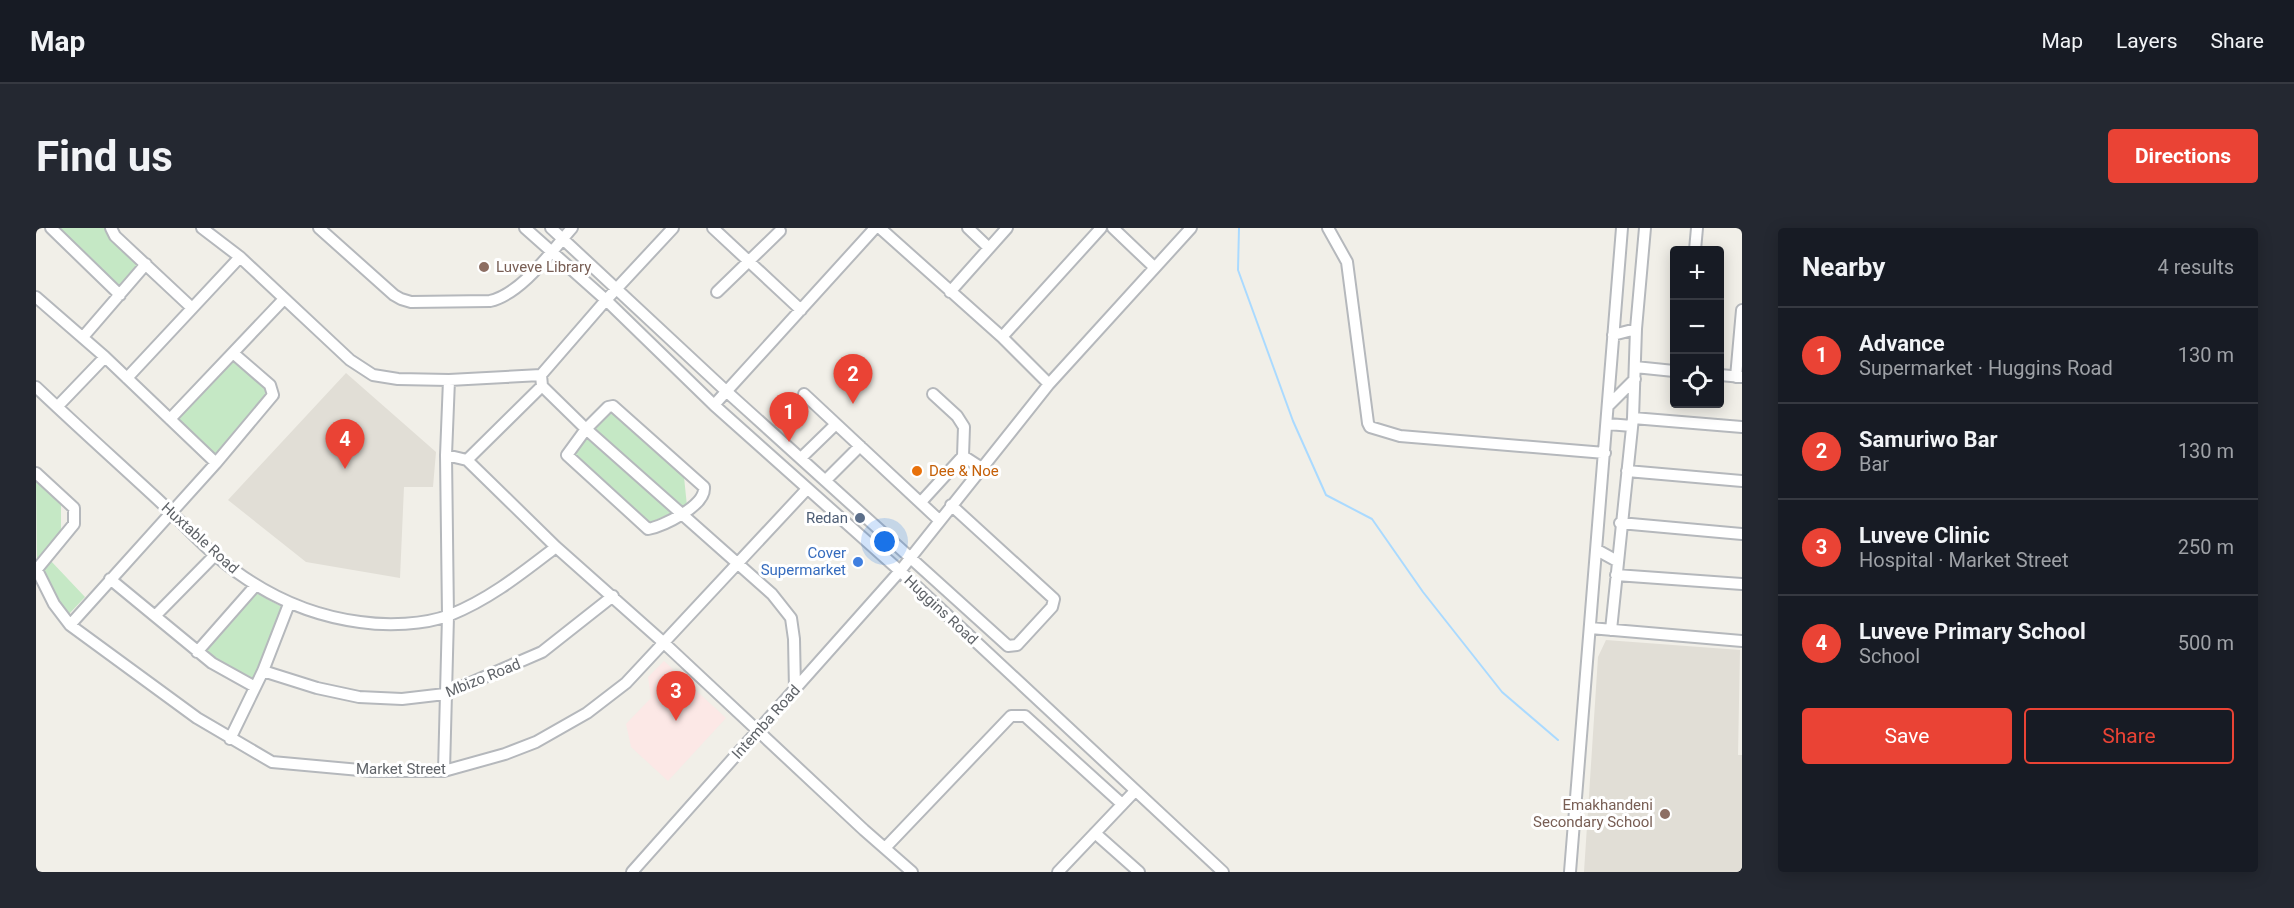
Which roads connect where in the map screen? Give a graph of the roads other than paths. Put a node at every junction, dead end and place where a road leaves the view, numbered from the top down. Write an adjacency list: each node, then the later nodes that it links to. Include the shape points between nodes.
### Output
1 (51, 228): 32 (street)
2 (111, 228): 27 (street)
3 (202, 228): 25 (street)
4 (319, 228): 24 (street, via 394,295 411,302 503,298)
5 (525, 228): 24 (street, Huggins Road)
6 (551, 228): 21 (street)
7 (572, 228): 21 (street)
8 (673, 228): 29 (street)
9 (713, 228): 26 (street)
10 (878, 228): 31 (street); 37 (street)
11 (968, 228): 23 (street)
12 (1007, 228): 23 (street)
13 (1101, 228): 41 (street)
14 (1113, 228): 28 (street)
15 (1191, 228): 28 (street, Intemba Road)
16 (1328, 228): 68 (street, via 1347,262 1370,427 1400,436)
17 (1622, 228): 40 (street)
18 (1645, 228): 39 (street)
19 (1697, 228): 22 (street)
20 (780, 231): 26 (street)
21 (562, 239): 24 (street); 29 (street)
22 (1695, 246)
23 (989, 248): 31 (street)
24 (551, 251): 35 (street, Huggins Road)
25 (240, 257): 34 (street); 36 (street)
26 (748, 261): 30 (street); 37 (street)
27 (146, 264): 32 (street); 36 (street)
28 (1154, 267): 53 (street, Intemba Road)
29 (617, 288): 35 (street); 55 (street)
30 (717, 292)
31 (950, 292): 41 (street)
32 (120, 295): 42 (street)
33 (36, 297): 42 (street)
34 (284, 299): 43 (street); 51 (street, via 366,372 398,379)
35 (606, 300): 52 (street); 58 (street, Huggins Road)
36 (192, 308): 49 (street)
37 (801, 310): 55 (street)
38 (1742, 310): 48 (street)
39 (1636, 329): 40 (street); 45 (street)
40 (1613, 335): 59 (street)
41 (1002, 337): 53 (street)
42 (83, 338): 44 (street)
43 (233, 353): 61 (street); 73 (street, via 270,385 273,395)
44 (105, 357): 49 (street); 60 (street)
45 (1635, 367): 46 (street); 50 (street)
46 (1670, 371)
47 (1724, 376): 48 (street)
48 (1739, 377)
49 (127, 378): 61 (street)
50 (1635, 379): 59 (street); 62 (street)
51 (449, 380): 52 (street); 69 (street)
52 (542, 381): 66 (street); 72 (street)
53 (1048, 384): 74 (street, Intemba Road)
54 (36, 387): 60 (street, Huxtable Road)
55 (726, 391): 58 (street); 71 (street)
56 (804, 394): 63 (street)
57 (933, 394): 70 (street, via 964,427)
58 (714, 405): 79 (street, Huggins Road)
59 (1609, 405): 64 (street)
60 (57, 407): 83 (street, Huxtable Road)
61 (170, 419): 73 (street)
62 (1632, 422): 64 (street); 65 (street); 75 (street)
63 (836, 424): 67 (street); 71 (street)
64 (1608, 424): 68 (street)
65 (1742, 427)
66 (586, 429): 84 (street); 84 (street, via 567,455 644,527 657,527); 84 (street, via 608,406 613,406 704,487 702,498)
67 (860, 446): 77 (street); 80 (street)
68 (1605, 453): 82 (street)
69 (446, 455): 72 (street); 103 (street)
70 (963, 456): 74 (street); 80 (street)
71 (801, 458): 77 (street)
72 (467, 459): 88 (street)
73 (216, 463): 83 (street)
74 (981, 467): 81 (street, Intemba Road)
75 (1627, 471): 78 (street); 85 (street)
76 (36, 473): 94 (street, via 74,508 75,515 74,524)
77 (826, 480): 91 (street)
78 (1742, 481)
79 (807, 489): 93 (street, Market Street); 95 (street, Huggins Road)
80 (921, 502): 86 (street)
81 (951, 505): 86 (street, Intemba Road); 91 (street, via 1054,599 1052,607 1017,645 1008,646)
82 (1600, 508): 85 (street); 89 (street)
83 (171, 512): 90 (street, Huxtable Road); 97 (street)
84 (683, 514): 93 (street)
85 (1621, 519): 87 (street); 92 (street)
86 (939, 520): 91 (street, Intemba Road)
87 (1742, 534)
88 (556, 546): 100 (street); 103 (street, Huxtable Road, via 502,589)
89 (1597, 550): 92 (street); 105 (street)
90 (215, 555): 99 (street, Huxtable Road); 102 (street)
91 (911, 557): 95 (street, Intemba Road)
92 (1617, 561): 96 (street)
93 (738, 564): 108 (street, Market Street); 112 (street, via 772,594 791,618)
94 (36, 568): 104 (street, Market Street)
95 (900, 571): 112 (street, Intemba Road); 117 (street, Huggins Road)
96 (1616, 575): 98 (street); 106 (street)
97 (110, 579): 102 (street); 104 (street)
98 (1742, 584)
99 (256, 585): 101 (street, Huxtable Road); 109 (street)
100 (613, 596): 108 (street); 113 (street, Mbizo Road, via 542,652)
101 (289, 604): 103 (street, Huxtable Road, via 334,619 378,625); 110 (street)
102 (156, 615): 109 (street)
103 (448, 616): 113 (street)
104 (70, 625): 115 (street, Market Street)
105 (1590, 628): 106 (street); 126 (street)
106 (1611, 630): 107 (street)
107 (1742, 641)
108 (664, 643): 114 (street); 116 (street, Market Street, via 626,683 560,729 505,754)
109 (197, 652): 111 (street)
110 (263, 671): 111 (street); 113 (street, Mbizo Road, via 359,697 402,699)
111 (255, 687): 115 (street)
112 (795, 690): 114 (street, Intemba Road)
113 (445, 694): 116 (street)
114 (758, 731): 120 (street); 121 (street, Intemba Road)
115 (230, 739): 116 (street, Market Street, via 272,762 371,771)
116 (444, 771)
117 (1135, 791): 118 (street); 125 (street, Huggins Road)
118 (1122, 804): 119 (street); 120 (street, via 1025,716 1011,716)
119 (1095, 833): 123 (street); 124 (street)
120 (885, 848): 122 (street)
121 (632, 872)
122 (912, 872)
123 (1059, 872)
124 (1139, 872)
125 (1223, 872)
126 (1570, 872)

